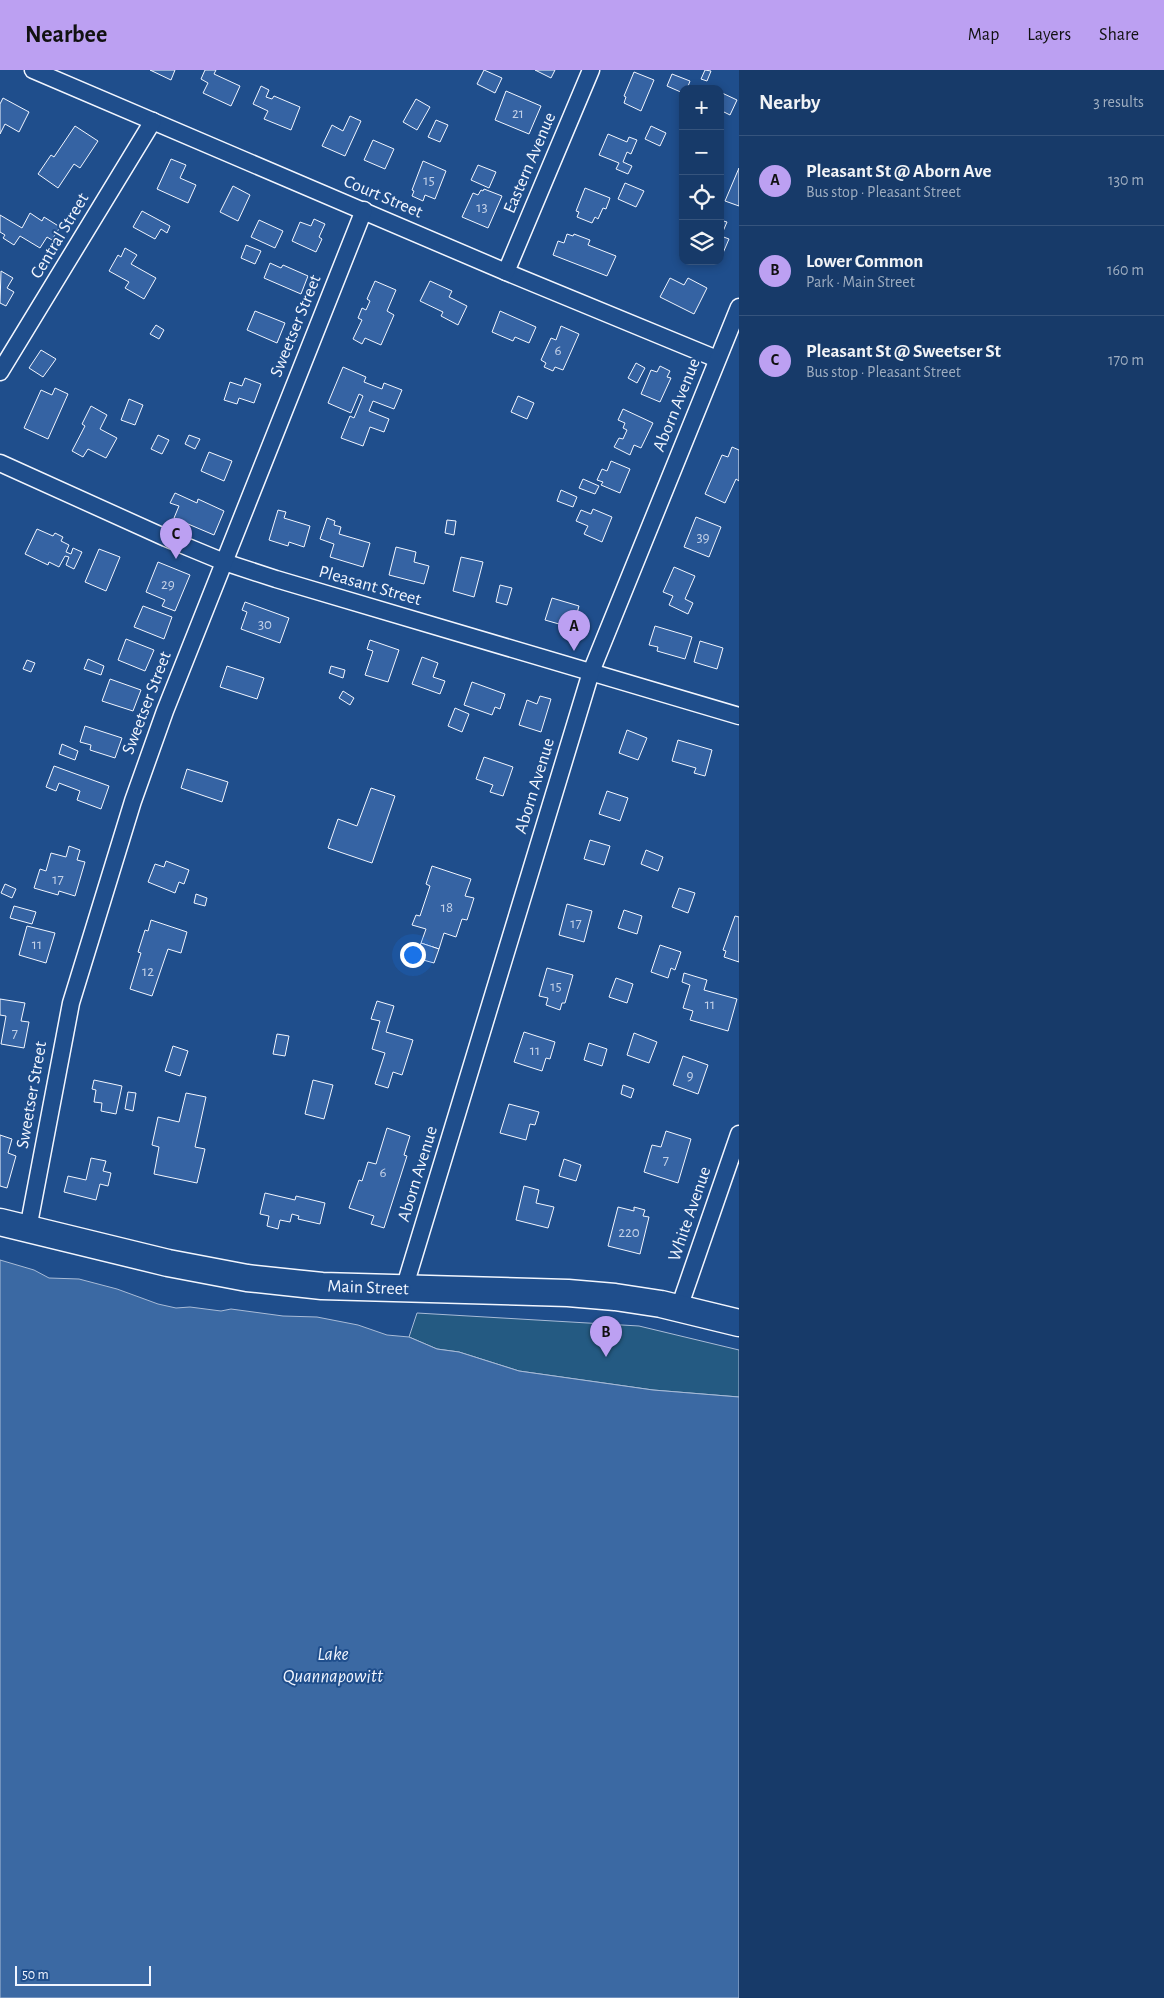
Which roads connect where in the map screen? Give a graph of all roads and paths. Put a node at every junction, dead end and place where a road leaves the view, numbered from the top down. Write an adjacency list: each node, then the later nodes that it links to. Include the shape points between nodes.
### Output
1 (33, 70): 3 (street, Court Street)
2 (591, 70): 5 (street, Eastern Avenue)
3 (153, 121): 4 (street, Court Street); 8 (street, Central Street)
4 (364, 210): 5 (street, Court Street); 10 (street, Sweetser Street)
5 (506, 272): 7 (street, Court Street)
6 (739, 307): 7 (street, Aborn Avenue)
7 (717, 359): 11 (street, Aborn Avenue)
8 (0, 372)
9 (0, 464): 10 (street, Pleasant Street)
10 (224, 562): 11 (street, Pleasant Street); 15 (street, Sweetser Street, via 148,756 78,976 64,1030)
11 (591, 672): 12 (street, Pleasant Street); 16 (street, Aborn Avenue)
12 (739, 716)
13 (739, 1134): 17 (street, White Avenue)
14 (0, 1222): 15 (main road, Main Street)
15 (28, 1229): 16 (main road, Main Street, via 222,1274 322,1286)
16 (404, 1290): 17 (main road, Main Street, via 584,1294 642,1300)
17 (679, 1308): 18 (main road, Main Street)
18 (739, 1323)

